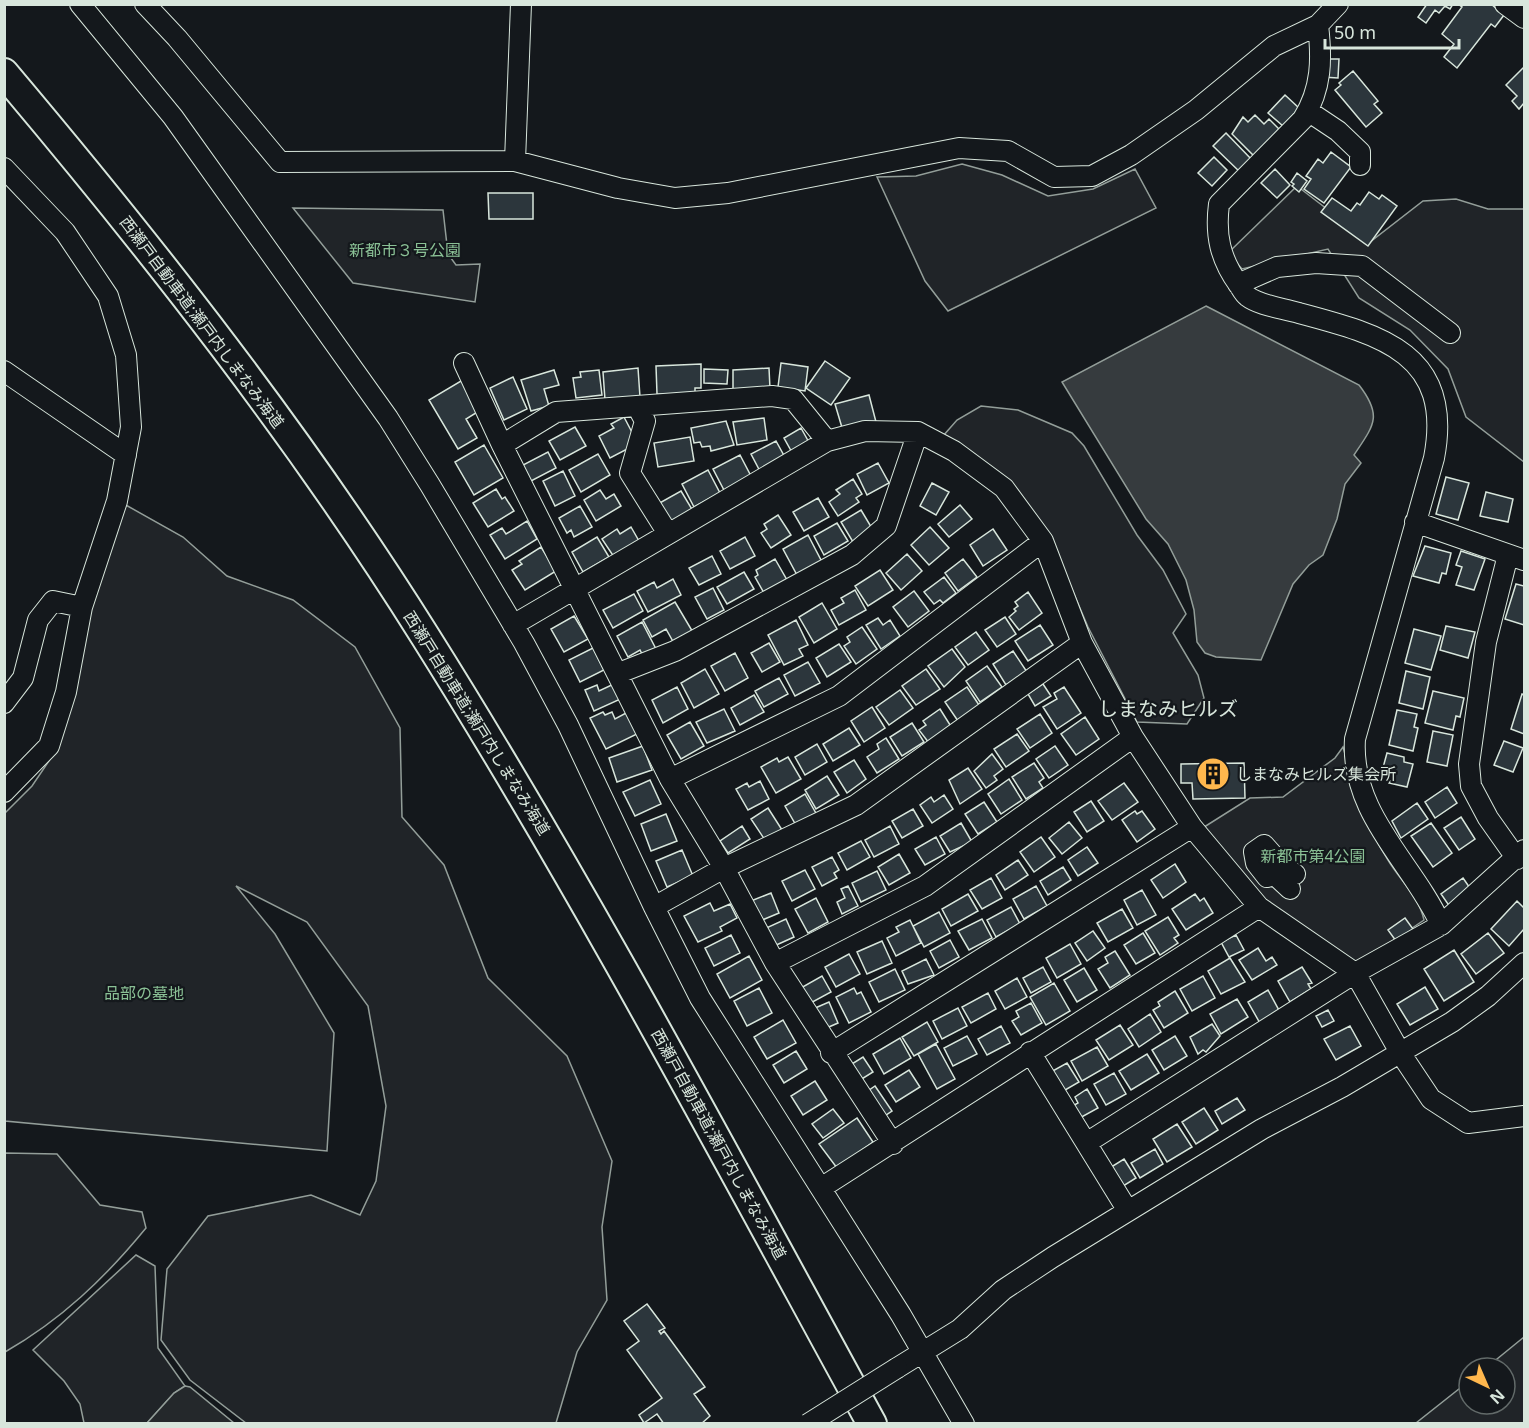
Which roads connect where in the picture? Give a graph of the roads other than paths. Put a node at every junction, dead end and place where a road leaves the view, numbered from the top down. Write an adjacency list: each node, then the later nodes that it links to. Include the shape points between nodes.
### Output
1 (80, 4): 28 (street, via 173,117 388,418)
2 (145, 4): 10 (street, via 280,162)
3 (521, 4): 10 (street)
4 (1338, 4): 7 (street)
5 (1505, 4): 6 (street)
6 (1524, 18)
7 (1318, 25): 9 (street, via 1320,81); 10 (street, via 1274,45 1196,110 1131,155 1092,176 1054,177 1008,151 959,148 728,193 675,198 618,188)
8 (4, 72): 54 (highway, 西瀬戸自動車道;瀬戸内しまなみ海道, via 173,281 304,456 424,633 546,835)
9 (1308, 111): 11 (street, via 1360,152); 13 (street, via 1220,204 1217,222 1221,257)
10 (515, 161)
11 (1360, 165)
12 (4, 168): 21 (street, via 65,232 108,296 126,355 131,427)
13 (1238, 284): 14 (street, via 1277,267 1316,262 1362,266); 22 (street, via 1246,296 1264,303 1375,335 1408,356 1429,382 1438,410 1438,437)
14 (1450, 333)
15 (464, 363): 20 (street)
16 (4, 371): 21 (street)
17 (637, 406): 19 (street, via 772,396 793,399); 20 (street, via 555,412); 23 (street, via 645,421 630,473)
18 (918, 432): 19 (street, via 865,430); 24 (street, via 954,451 1004,488); 30 (street, via 886,526 852,555 675,651)
19 (827, 441): 23 (street)
20 (502, 444): 26 (street)
21 (126, 455): 27 (street, via 117,501)
22 (1415, 522): 25 (street); 40 (street, via 1354,739 1354,763 1377,824)
23 (667, 532): 26 (street)
24 (1043, 541): 29 (street); 33 (street, via 839,696)
25 (1516, 558): 36 (street, via 1486,642 1469,765 1471,786 1488,818)
26 (574, 588): 28 (street); 30 (street)
27 (82, 608): 31 (street, via 53,601 38,621 23,678); 34 (street, via 66,692 49,746)
28 (513, 625): 38 (street, via 568,725)
29 (1082, 643): 32 (street); 37 (street, via 856,805)
30 (619, 673): 33 (street)
31 (4, 703)
32 (1133, 737): 35 (street); 41 (street, via 925,886)
33 (670, 779): 37 (street)
34 (4, 792)
35 (1192, 827): 39 (street); 45 (street)
36 (1521, 854): 40 (street)
37 (724, 868): 38 (street); 41 (street)
38 (654, 907): 50 (street, via 700,998)
39 (1259, 907): 43 (street); 44 (street)
40 (1441, 925): 43 (street)
41 (775, 963): 45 (street)
42 (1524, 963): 46 (street, via 1488,996)
43 (1355, 973): 46 (street); 48 (street)
44 (1030, 1052): 48 (street); 49 (street)
45 (831, 1053): 49 (street)
46 (1401, 1054): 47 (street, via 1431,1099 1468,1123); 51 (street, via 1262,1129)
47 (1524, 1116)
48 (1088, 1142): 51 (street)
49 (893, 1144): 50 (street)
50 (821, 1188): 52 (street)
51 (1128, 1211): 52 (street, via 1003,1290 960,1329)
52 (923, 1352): 53 (street, bridge); 55 (street)
53 (808, 1424)
54 (872, 1424)
55 (964, 1424)

